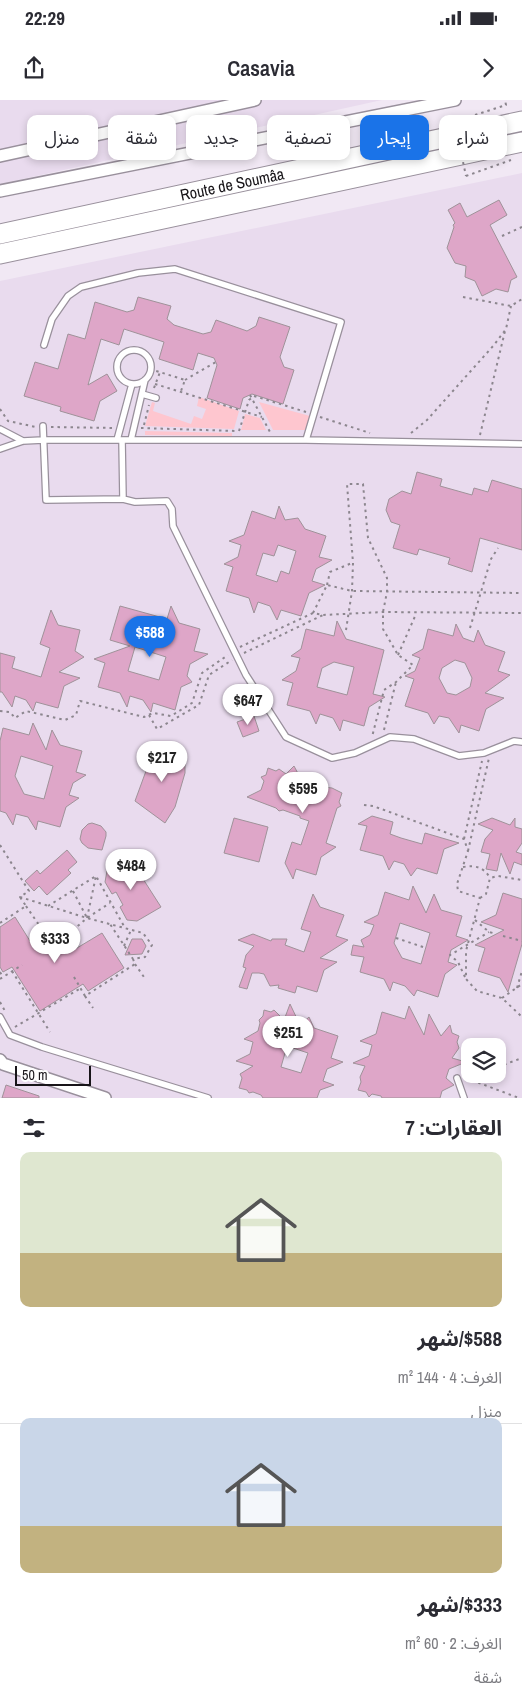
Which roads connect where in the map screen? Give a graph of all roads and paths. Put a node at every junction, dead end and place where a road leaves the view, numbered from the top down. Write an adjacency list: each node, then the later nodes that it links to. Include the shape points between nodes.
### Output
1 (255, 100): 7 (street)
2 (455, 100): 10 (street)
3 (505, 100): 4 (path, via 506,106)
4 (486, 111)
5 (522, 121): 12 (highway, Route de Soumâa)
6 (522, 142): 14 (highway, Route de Soumâa)
7 (0, 156)
8 (463, 160): 9 (path, bridge, via 466,176)
9 (512, 160)
10 (0, 191)
11 (522, 227): 13 (path)
12 (0, 234)
13 (502, 236)
14 (0, 254)
15 (463, 297): 17 (path)
16 (522, 299): 17 (path)
17 (511, 306): 18 (path)
18 (506, 329): 40 (path, via 427,420 411,433); 41 (path, via 479,435)
19 (44, 345): 32 (lane, via 52,319 68,296 82,287 138,273 175,269 341,322)
20 (216, 362): 24 (path)
21 (150, 369): 22 (path); 23 (lane); 25 (lane, via 148,360 140,352 124,353 118,362 118,373 125,382)
22 (160, 372): 24 (path); 26 (path)
23 (145, 380): 25 (lane); 28 (lane)
24 (185, 380): 27 (path)
25 (132, 384): 43 (lane)
26 (155, 384): 27 (path); 30 (path)
27 (182, 392): 31 (path)
28 (142, 394): 30 (lane); 44 (lane)
29 (251, 396): 31 (path); 32 (path); 33 (path)
30 (154, 397): 36 (path)
31 (244, 412): 33 (path); 37 (path, via 238,431)
32 (313, 414): 39 (path, via 371,433); 45 (lane)
33 (262, 417): 38 (path, via 270,432)
34 (43, 426): 42 (lane)
35 (0, 428): 46 (lane)
36 (143, 428)
37 (246, 431)
38 (262, 432)
39 (353, 433)
40 (421, 434)
41 (488, 435)
42 (43, 440): 43 (lane); 46 (lane); 49 (lane, via 46,500)
43 (120, 440): 44 (lane); 49 (lane)
44 (131, 440): 45 (lane)
45 (306, 440): 47 (lane)
46 (24, 441): 48 (lane)
47 (522, 444)
48 (0, 449)
49 (122, 499): 66 (lane, via 167,501 172,509 173,526)
50 (498, 548): 55 (path, via 491,559)
51 (353, 563): 52 (path, via 330,572); 53 (path); 54 (path, via 347,484 363,484 368,538 387,578)
52 (327, 585): 53 (path); 59 (path)
53 (352, 591): 54 (path); 62 (path)
54 (387, 592): 55 (path); 57 (path)
55 (481, 593): 56 (path); 58 (path)
56 (522, 593)
57 (383, 612): 60 (path); 62 (path); 67 (path, via 383,629)
58 (475, 612): 60 (path); 61 (path); 64 (path)
59 (313, 613): 63 (path); 66 (path)
60 (416, 613): 67 (path)
61 (522, 613)
62 (347, 614): 63 (path); 65 (path)
63 (323, 615): 68 (path)
64 (470, 628)
65 (346, 630)
66 (235, 650): 68 (lane); 71 (path, via 202,673 192,703 170,716)
67 (398, 655): 69 (path, via 413,665)
68 (238, 656): 71 (path, via 210,675 199,705 157,729); 74 (lane, via 246,675 286,737 332,758)
69 (396, 682): 72 (path); 74 (path, via 384,690)
70 (0, 711): 71 (path, via 10,712 15,718 26,711 65,720 76,715 80,702 144,717)
71 (149, 715)
72 (381, 741): 74 (lane); 76 (lane, via 390,737 414,739 459,756)
73 (522, 742): 75 (lane, via 514,741)
74 (370, 746)
75 (491, 750): 76 (lane); 80 (path)
76 (484, 753): 78 (path)
77 (364, 806): 78 (path, via 373,806)
78 (464, 839): 80 (path)
79 (0, 845): 86 (path, via 29,891)
80 (468, 851): 81 (path)
81 (463, 867): 83 (path, via 474,865 486,871); 87 (path, via 458,891)
82 (96, 876): 85 (path); 88 (path); 91 (path)
83 (490, 878): 84 (path); 87 (path, via 486,894)
84 (522, 880)
85 (73, 890): 90 (path); 91 (path)
86 (20, 897): 89 (path); 90 (path)
87 (480, 898): 92 (path)
88 (110, 903): 91 (path); 95 (path)
89 (26, 906): 93 (path); 99 (path)
90 (48, 906): 91 (path)
91 (87, 918): 94 (path); 101 (path)
92 (475, 920): 102 (path); 102 (path, via 491,933)
93 (0, 923)
94 (110, 924): 95 (path); 103 (path)
95 (125, 928): 96 (path)
96 (132, 929): 103 (path); 105 (path, via 143,933 152,945 145,957)
97 (503, 936): 100 (path)
98 (396, 938): 104 (path)
99 (50, 941)
100 (522, 941)
101 (58, 943)
102 (468, 944): 114 (path); 114 (path, via 450,955 458,962)
103 (124, 946): 105 (path)
104 (426, 948)
105 (133, 959): 106 (path)
106 (135, 964): 115 (path); 119 (path)
107 (22, 965): 108 (path)
108 (12, 971): 111 (path); 123 (path)
109 (522, 971): 118 (path)
110 (0, 972): 111 (path)
111 (3, 977): 113 (path)
112 (74, 977): 117 (path)
113 (0, 979)
114 (466, 979): 120 (path, via 477,991)
115 (146, 980)
116 (522, 984): 118 (path)
117 (81, 988): 119 (path); 123 (path)
118 (517, 988): 120 (path)
119 (85, 996): 122 (path)
120 (502, 998): 126 (path)
121 (0, 1002): 124 (path)
122 (93, 1008)
123 (39, 1014): 127 (path, via 16,1028); 128 (path)
124 (8, 1015)
125 (0, 1017): 135 (lane, via 10,1034 17,1037)
126 (522, 1017)
127 (12, 1022)
128 (50, 1032)
129 (522, 1058): 130 (path)
130 (506, 1064)
131 (1, 1066): 134 (street)
132 (457, 1078): 136 (lane)
133 (479, 1083): 137 (path)
134 (105, 1098)
135 (208, 1098)
136 (464, 1098)
137 (519, 1098)

